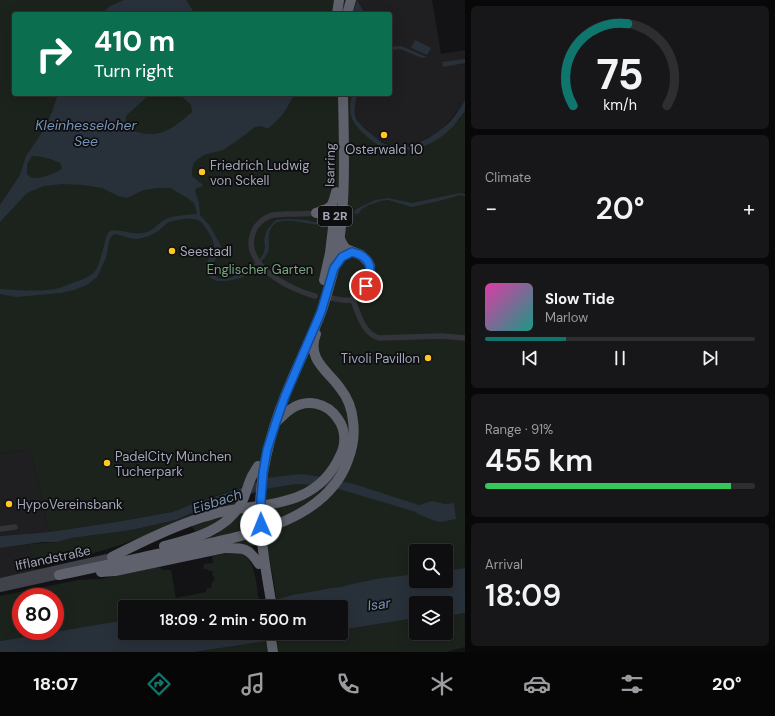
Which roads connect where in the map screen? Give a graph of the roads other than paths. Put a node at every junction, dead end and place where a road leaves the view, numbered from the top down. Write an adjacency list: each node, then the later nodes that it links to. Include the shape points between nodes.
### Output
1 (335, 0): 5 (highway)
2 (339, 0): 6 (highway)
3 (345, 0): 7 (highway)
4 (351, 0): 8 (highway)
5 (336, 12)
6 (336, 12)
7 (343, 12)
8 (348, 12)
9 (337, 96): 11 (highway, Isarring / B 2R)
10 (343, 96): 13 (highway, Isarring / B 2R, via 343,188)
11 (336, 192): 12 (highway, via 332,206); 13 (highway, Isarring / B 2R)
12 (316, 213): 13 (highway); 18 (street, via 272,215 262,220 255,228 251,245 257,260 274,277 286,285)
13 (338, 220): 14 (highway, Isarring); 25 (highway, Isarring / B 2R, via 318,302 275,408 265,437)
14 (339, 237): 15 (highway, via 346,249); 17 (highway, Isarring)
15 (352, 252): 16 (highway, via 361,255); 17 (highway, via 342,257)
16 (370, 266): 20 (street, via 370,277 366,286)
17 (334, 268): 21 (highway, Isarring)
18 (315, 296)
19 (331, 298): 20 (street)
20 (352, 299): 22 (street, via 363,325 373,336)
21 (321, 312): 23 (highway, Isarring); 24 (highway, via 321,320 314,337 315,355 341,389 352,411 352,451)
22 (465, 338)
23 (276, 422): 24 (highway, via 300,404 310,402 327,408 339,420 343,429 345,438); 25 (highway, Isarring)
24 (341, 466): 28 (highway, via 315,489 295,498 280,503 219,512 189,522); 30 (highway, via 338,482 316,502 288,520 239,536)
25 (258, 473): 28 (highway, via 241,504 216,528 197,537 169,545); 29 (highway, Isarring / B 2R, via 255,500)
26 (15, 527): 27 (street)
27 (0, 529)
28 (112, 557): 31 (main road, Ifflandstraße)
29 (262, 567): 30 (highway, via 249,551 241,548 224,548 115,571); 33 (highway, Isarring / B 2R); 34 (highway, Isarring / B 2R)
30 (59, 575): 32 (main road, Ifflandstraße)
31 (0, 582)
32 (0, 588)
33 (265, 600)
34 (270, 600)
35 (271, 640): 37 (highway)
36 (277, 640): 38 (highway)
37 (273, 652)
38 (279, 652)

